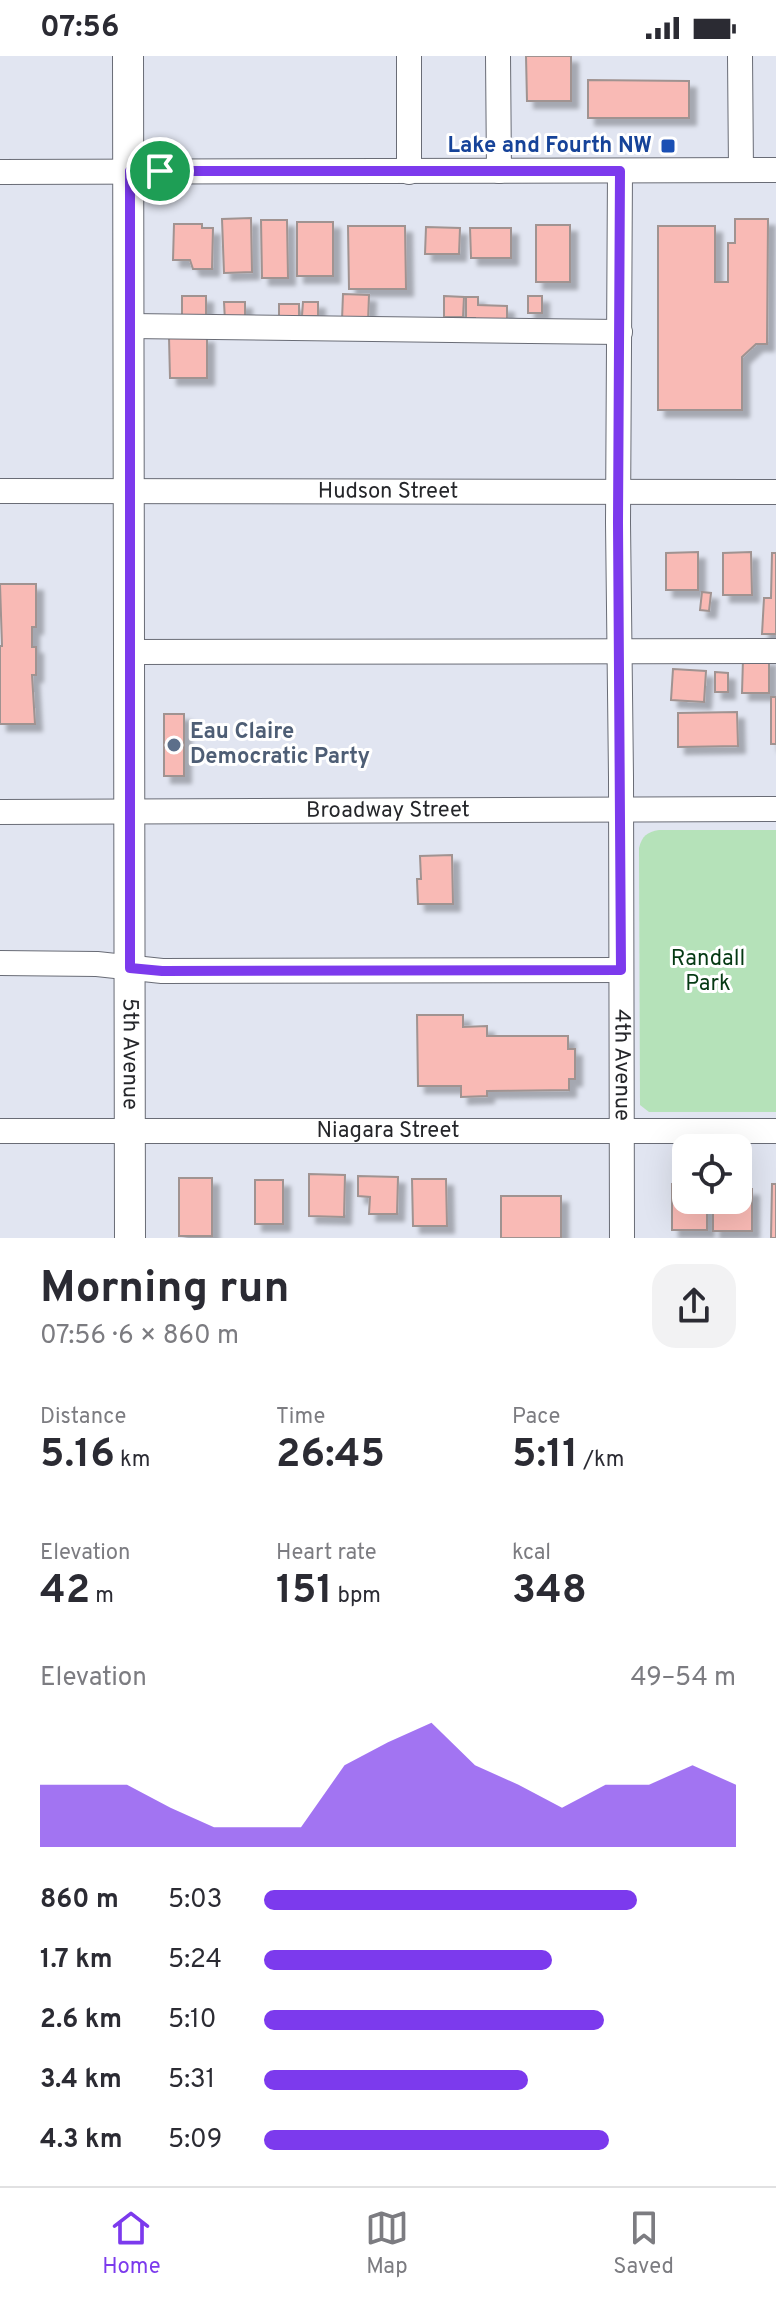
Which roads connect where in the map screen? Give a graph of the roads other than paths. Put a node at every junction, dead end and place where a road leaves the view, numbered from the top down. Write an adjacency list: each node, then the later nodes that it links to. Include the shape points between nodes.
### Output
1 (128, 56): 7 (main road, 5th Avenue)
2 (409, 56): 11 (street)
3 (498, 56): 8 (street)
4 (740, 56): 5 (street)
5 (741, 170): 6 (street); 9 (street)
6 (776, 170)
7 (130, 171): 10 (street); 11 (street); 12 (main road, 5th Avenue)
8 (499, 171): 9 (street); 11 (street)
9 (620, 171): 13 (street, 4th Avenue)
10 (0, 172)
11 (409, 172)
12 (130, 326): 13 (street); 15 (main road, 5th Avenue)
13 (620, 332): 16 (street, 4th Avenue)
14 (0, 491): 15 (street, Hudson Street)
15 (129, 491): 16 (street, Hudson Street); 20 (main road, 5th Avenue)
16 (618, 491): 17 (street, Hudson Street); 18 (street, 4th Avenue)
17 (776, 492)
18 (619, 651): 19 (street); 20 (street); 21 (street, 4th Avenue)
19 (776, 651)
20 (131, 652): 24 (main road, 5th Avenue)
21 (621, 809): 22 (street, Broadway Street); 24 (street, Broadway Street); 27 (street, 4th Avenue)
22 (776, 809)
23 (0, 812): 24 (street, Broadway Street)
24 (130, 813): 26 (main road, 5th Avenue)
25 (0, 963): 26 (street)
26 (130, 968): 27 (street); 31 (main road, 5th Avenue)
27 (621, 970): 29 (street, 4th Avenue)
28 (0, 1131): 31 (street, Niagara Street)
29 (622, 1131): 30 (street, Niagara Street); 31 (street, Niagara Street); 33 (street, 4th Avenue)
30 (776, 1131)
31 (130, 1132): 32 (main road, 5th Avenue)
32 (130, 1238)
33 (622, 1238)

